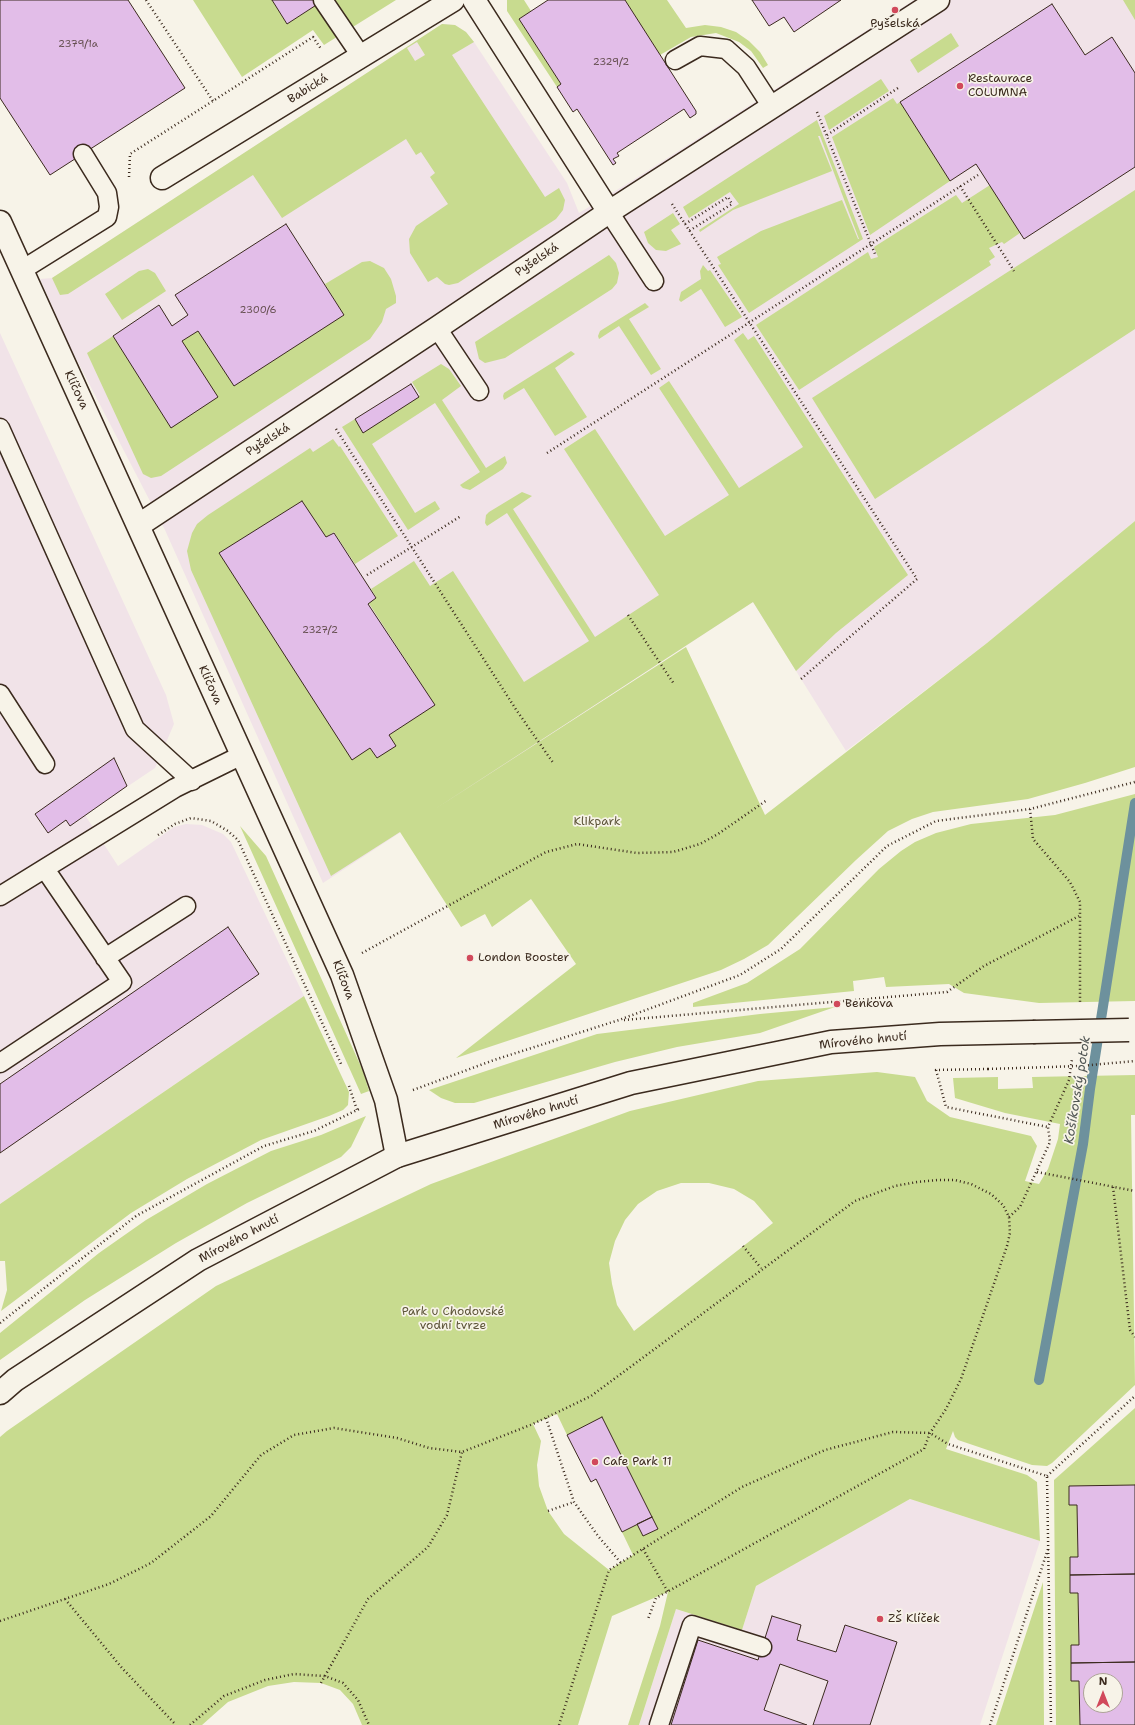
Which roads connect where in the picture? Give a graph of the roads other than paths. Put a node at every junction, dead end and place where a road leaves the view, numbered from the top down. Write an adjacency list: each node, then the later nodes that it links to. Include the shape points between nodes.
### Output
1 (324, 0): 5 (lane)
2 (453, 0): 5 (street, Babická)
3 (474, 0): 10 (street)
4 (938, 0): 7 (street, Pyšelská)
5 (361, 56): 9 (street, Babická)
6 (675, 60): 7 (lane, via 700,46 726,49 746,67)
7 (772, 107): 10 (street, Pyšelská)
8 (83, 154): 12 (lane, via 107,193 107,217)
9 (162, 178)
10 (609, 212): 13 (lane); 14 (street, Pyšelská)
11 (0, 222): 12 (street, Klíčova)
12 (22, 270): 17 (street, Klíčova)
13 (654, 280)
14 (437, 328): 15 (lane); 17 (street, Pyšelská)
15 (479, 391)
16 (0, 428): 21 (lane, via 135,729)
17 (139, 525): 19 (street, Klíčova)
18 (0, 694): 20 (lane)
19 (242, 755): 21 (lane); 28 (street, Klíčova, via 342,975 386,1100)
20 (45, 764)
21 (192, 781): 22 (lane, via 175,788)
22 (45, 869): 23 (lane); 25 (lane)
23 (0, 896)
24 (186, 906): 25 (lane)
25 (105, 958): 27 (lane, via 122,982)
26 (1132, 1029): 28 (street, Mírového hnutí, bridge, via 940,1034 831,1042 631,1083)
27 (0, 1063)
28 (397, 1156): 29 (street, Mírového hnutí, via 198,1260 15,1380)
29 (0, 1393)
30 (762, 1647): 31 (lane, via 692,1625)
31 (659, 1725)

